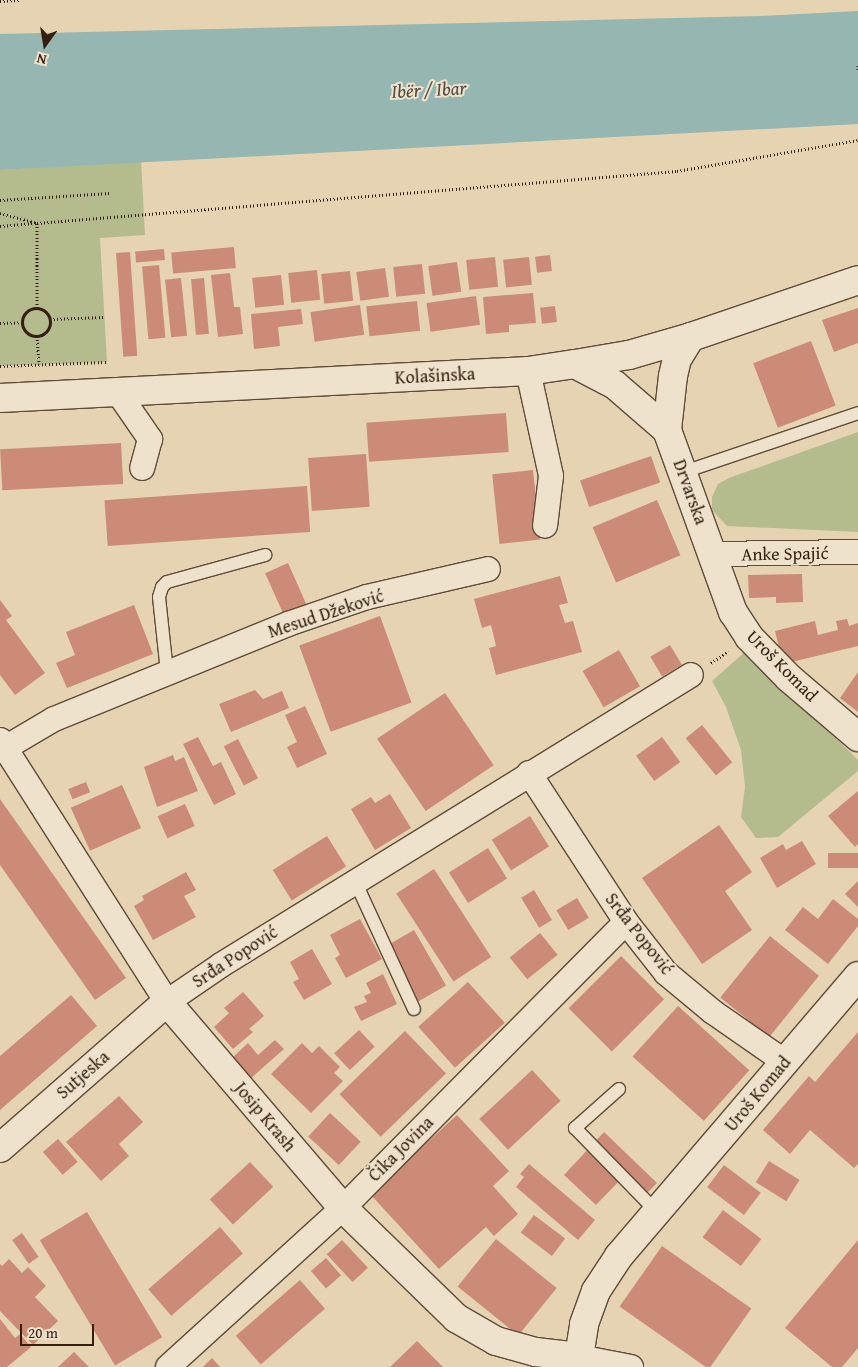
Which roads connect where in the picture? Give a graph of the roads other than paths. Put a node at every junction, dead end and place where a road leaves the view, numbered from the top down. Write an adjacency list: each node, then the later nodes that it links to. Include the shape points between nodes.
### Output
1 (858, 280): 2 (street, Kolašinska)
2 (691, 337): 3 (street, Kolašinska, via 629,355); 8 (street, Drvarska, via 677,359)
3 (575, 364): 4 (street, Kolašinska); 8 (street, Drvarska, via 615,385)
4 (528, 370): 5 (street, Kolašinska); 11 (street, via 551,476)
5 (118, 394): 6 (street, Kolašinska); 9 (street, via 150,439)
6 (0, 398)
7 (858, 413): 10 (lane)
8 (667, 430): 10 (street, Drvarska)
9 (142, 468)
10 (684, 472): 13 (street, Drvarska)
11 (544, 526)
12 (858, 552): 13 (street, Anke Spajić)
13 (712, 554): 18 (street, Uroš Komad, via 733,612 750,638 789,678)
14 (265, 555): 16 (lane, via 167,582 162,587 159,597)
15 (488, 569): 16 (street, Mesud Džeković, via 367,597)
16 (167, 672): 19 (street, Mesud Džeković)
17 (691, 675): 20 (street, Srđa Popović)
18 (858, 737)
19 (2, 744): 24 (street, Josip Krash)
20 (529, 773): 21 (street, Srđa Popović); 22 (street, Srđa Popović)
21 (355, 881): 24 (street, Srđa Popović); 25 (lane)
22 (626, 922): 26 (street, Srđa Popović, via 666,973 713,1012); 29 (street, Čika Jovina)
23 (858, 976): 26 (street, Uroš Komad)
24 (167, 1002): 28 (street, Sutjeska); 29 (street, Josip Krash)
25 (414, 1009)
26 (785, 1062): 30 (street, Uroš Komad)
27 (618, 1089): 30 (lane, via 575,1128)
28 (0, 1148)
29 (343, 1208): 31 (street, Josip Krash, via 449,1312 473,1329 496,1341); 32 (street, Čika Jovina)
30 (657, 1212): 31 (street, Uroš Komad, via 619,1256 596,1291 584,1324)
31 (576, 1362): 33 (street, Josip Krash)
32 (168, 1367)
33 (631, 1367)

